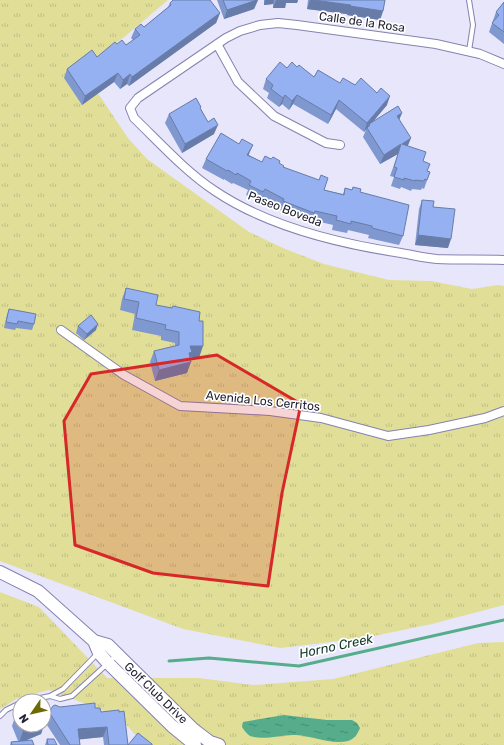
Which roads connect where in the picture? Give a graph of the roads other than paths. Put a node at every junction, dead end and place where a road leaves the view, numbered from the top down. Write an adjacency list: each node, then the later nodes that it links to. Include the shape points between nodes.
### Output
1 (469, 0): 3 (lane, via 473,25)
2 (217, 44): 3 (street, Calle de la Rosa, via 240,31 278,23 436,44); 5 (street, via 238,82 274,116 326,143); 6 (street, Paseo Boveda, via 138,98 130,108 134,118 188,170 215,191 248,210 333,240 436,259)
3 (468, 51): 4 (street, Calle de la Rosa)
4 (504, 64)
5 (340, 145)
6 (504, 260)
7 (61, 330): 8 (street, Avenida Los Cerritos, via 124,375 180,406 270,411 321,418 388,436 485,418)
8 (504, 411)
9 (0, 572): 10 (street, via 38,591)
10 (103, 649): 11 (street, Golf Club Drive); 12 (lane, via 63,688)
11 (113, 659): 13 (lane, via 72,696 60,699); 16 (street, Golf Club Drive); 17 (street, Golf Club Drive, via 172,726)
12 (52, 695)
13 (52, 697)
14 (12, 707): 15 (lane)
15 (0, 716)
16 (213, 744)
17 (195, 745)

